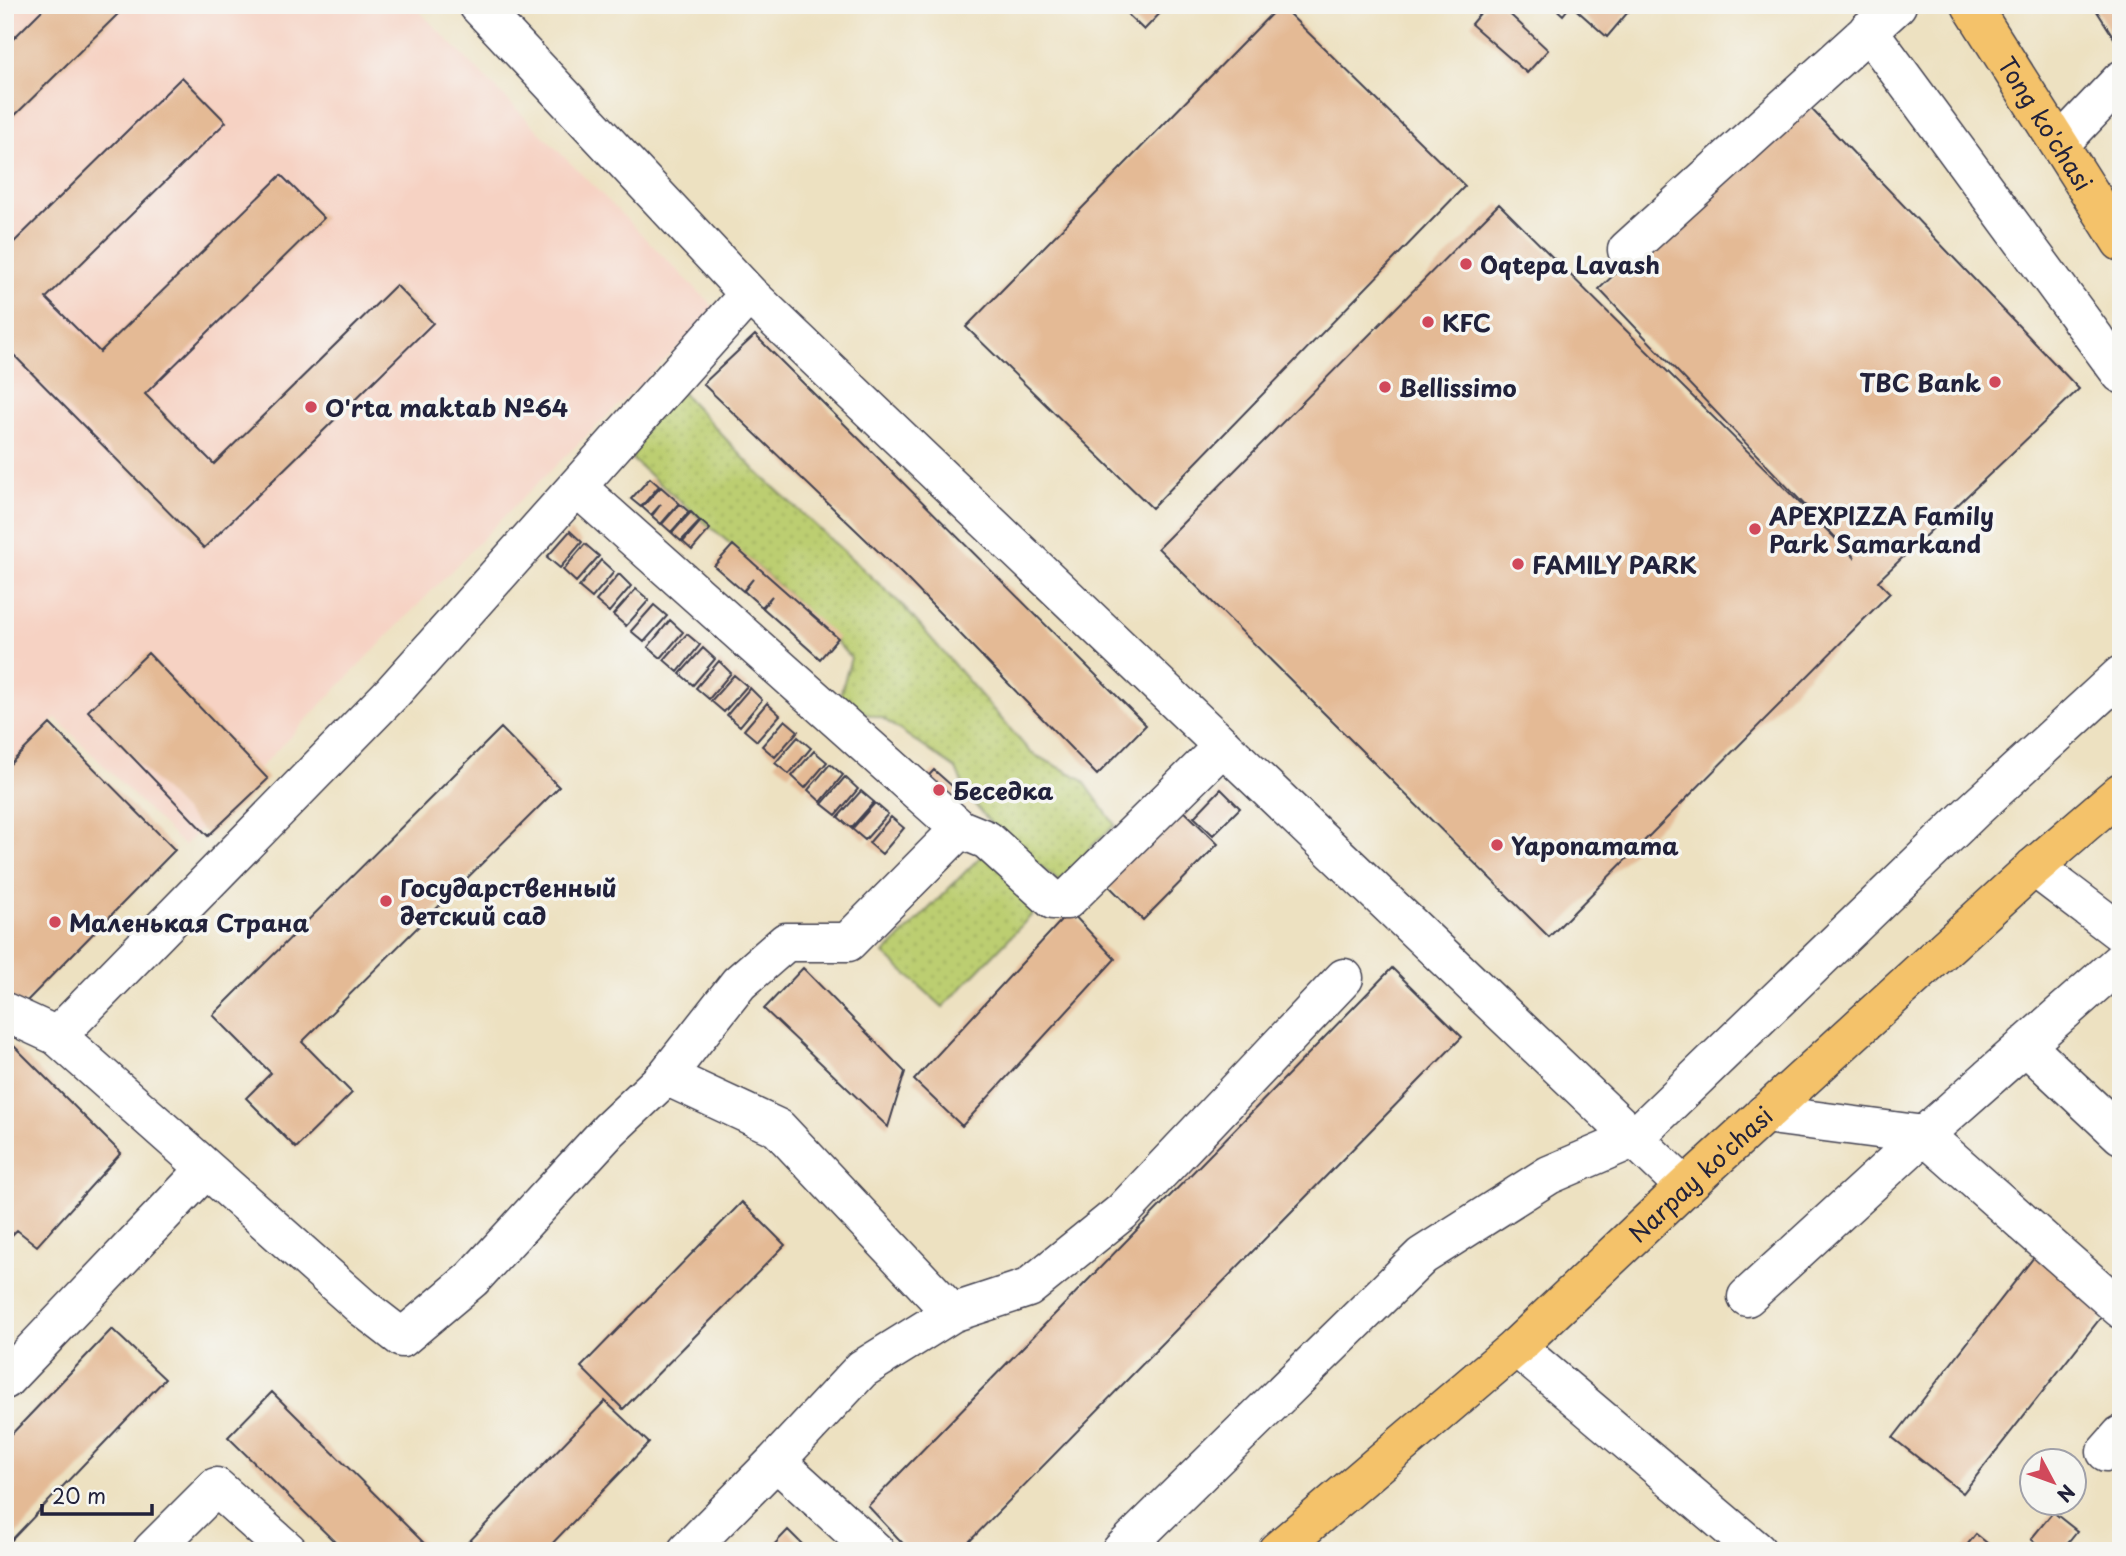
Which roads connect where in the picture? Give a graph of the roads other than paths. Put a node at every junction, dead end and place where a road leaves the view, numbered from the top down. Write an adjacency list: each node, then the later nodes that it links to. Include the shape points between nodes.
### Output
1 (478, 5): 9 (lane)
2 (1897, 5): 4 (lane)
3 (1971, 5): 6 (main road, Tong ko'chasi)
4 (1868, 30): 8 (lane); 10 (lane)
5 (2121, 80): 6 (lane)
6 (2060, 144): 7 (main road, Tong ko'chasi)
7 (2121, 242)
8 (1626, 250)
9 (749, 294): 11 (lane); 13 (lane)
10 (2121, 374)
11 (578, 488): 15 (lane); 21 (lane, via 393,692)
12 (2121, 674): 27 (lane)
13 (1223, 747): 15 (lane, via 1067,901 1053,900 987,839); 27 (lane)
14 (2121, 792): 16 (main road, Narpay ko'chasi)
15 (960, 830): 23 (lane, via 848,942 786,942 738,983)
16 (2034, 867): 17 (lane); 24 (main road, Narpay ko'chasi)
17 (2121, 933)
18 (2121, 961): 22 (lane)
19 (1344, 978): 32 (lane, via 1122,1212 1028,1288)
20 (8, 1017): 21 (lane)
21 (57, 1036): 28 (lane)
22 (2025, 1045): 25 (lane); 26 (lane)
23 (666, 1076): 28 (lane, via 609,1130 471,1279 402,1338); 32 (lane, via 778,1128)
24 (1764, 1114): 25 (lane); 29 (main road, Narpay ko'chasi)
25 (1924, 1135): 30 (lane); 31 (lane)
26 (2121, 1135)
27 (1633, 1139): 29 (lane); 40 (lane, via 1549,1175 1422,1256)
28 (206, 1169): 34 (lane)
29 (1685, 1187): 33 (main road, Narpay ko'chasi)
30 (1747, 1297)
31 (2121, 1309)
32 (952, 1313): 35 (lane, via 862,1369)
33 (1516, 1348): 41 (main road, Narpay ko'chasi); 42 (lane)
34 (5, 1380)
35 (776, 1461): 38 (lane); 39 (lane)
36 (152, 1551): 37 (lane, via 216,1487)
37 (288, 1551)
38 (687, 1551)
39 (875, 1551)
40 (1121, 1551)
41 (1277, 1551)
42 (1757, 1551)

